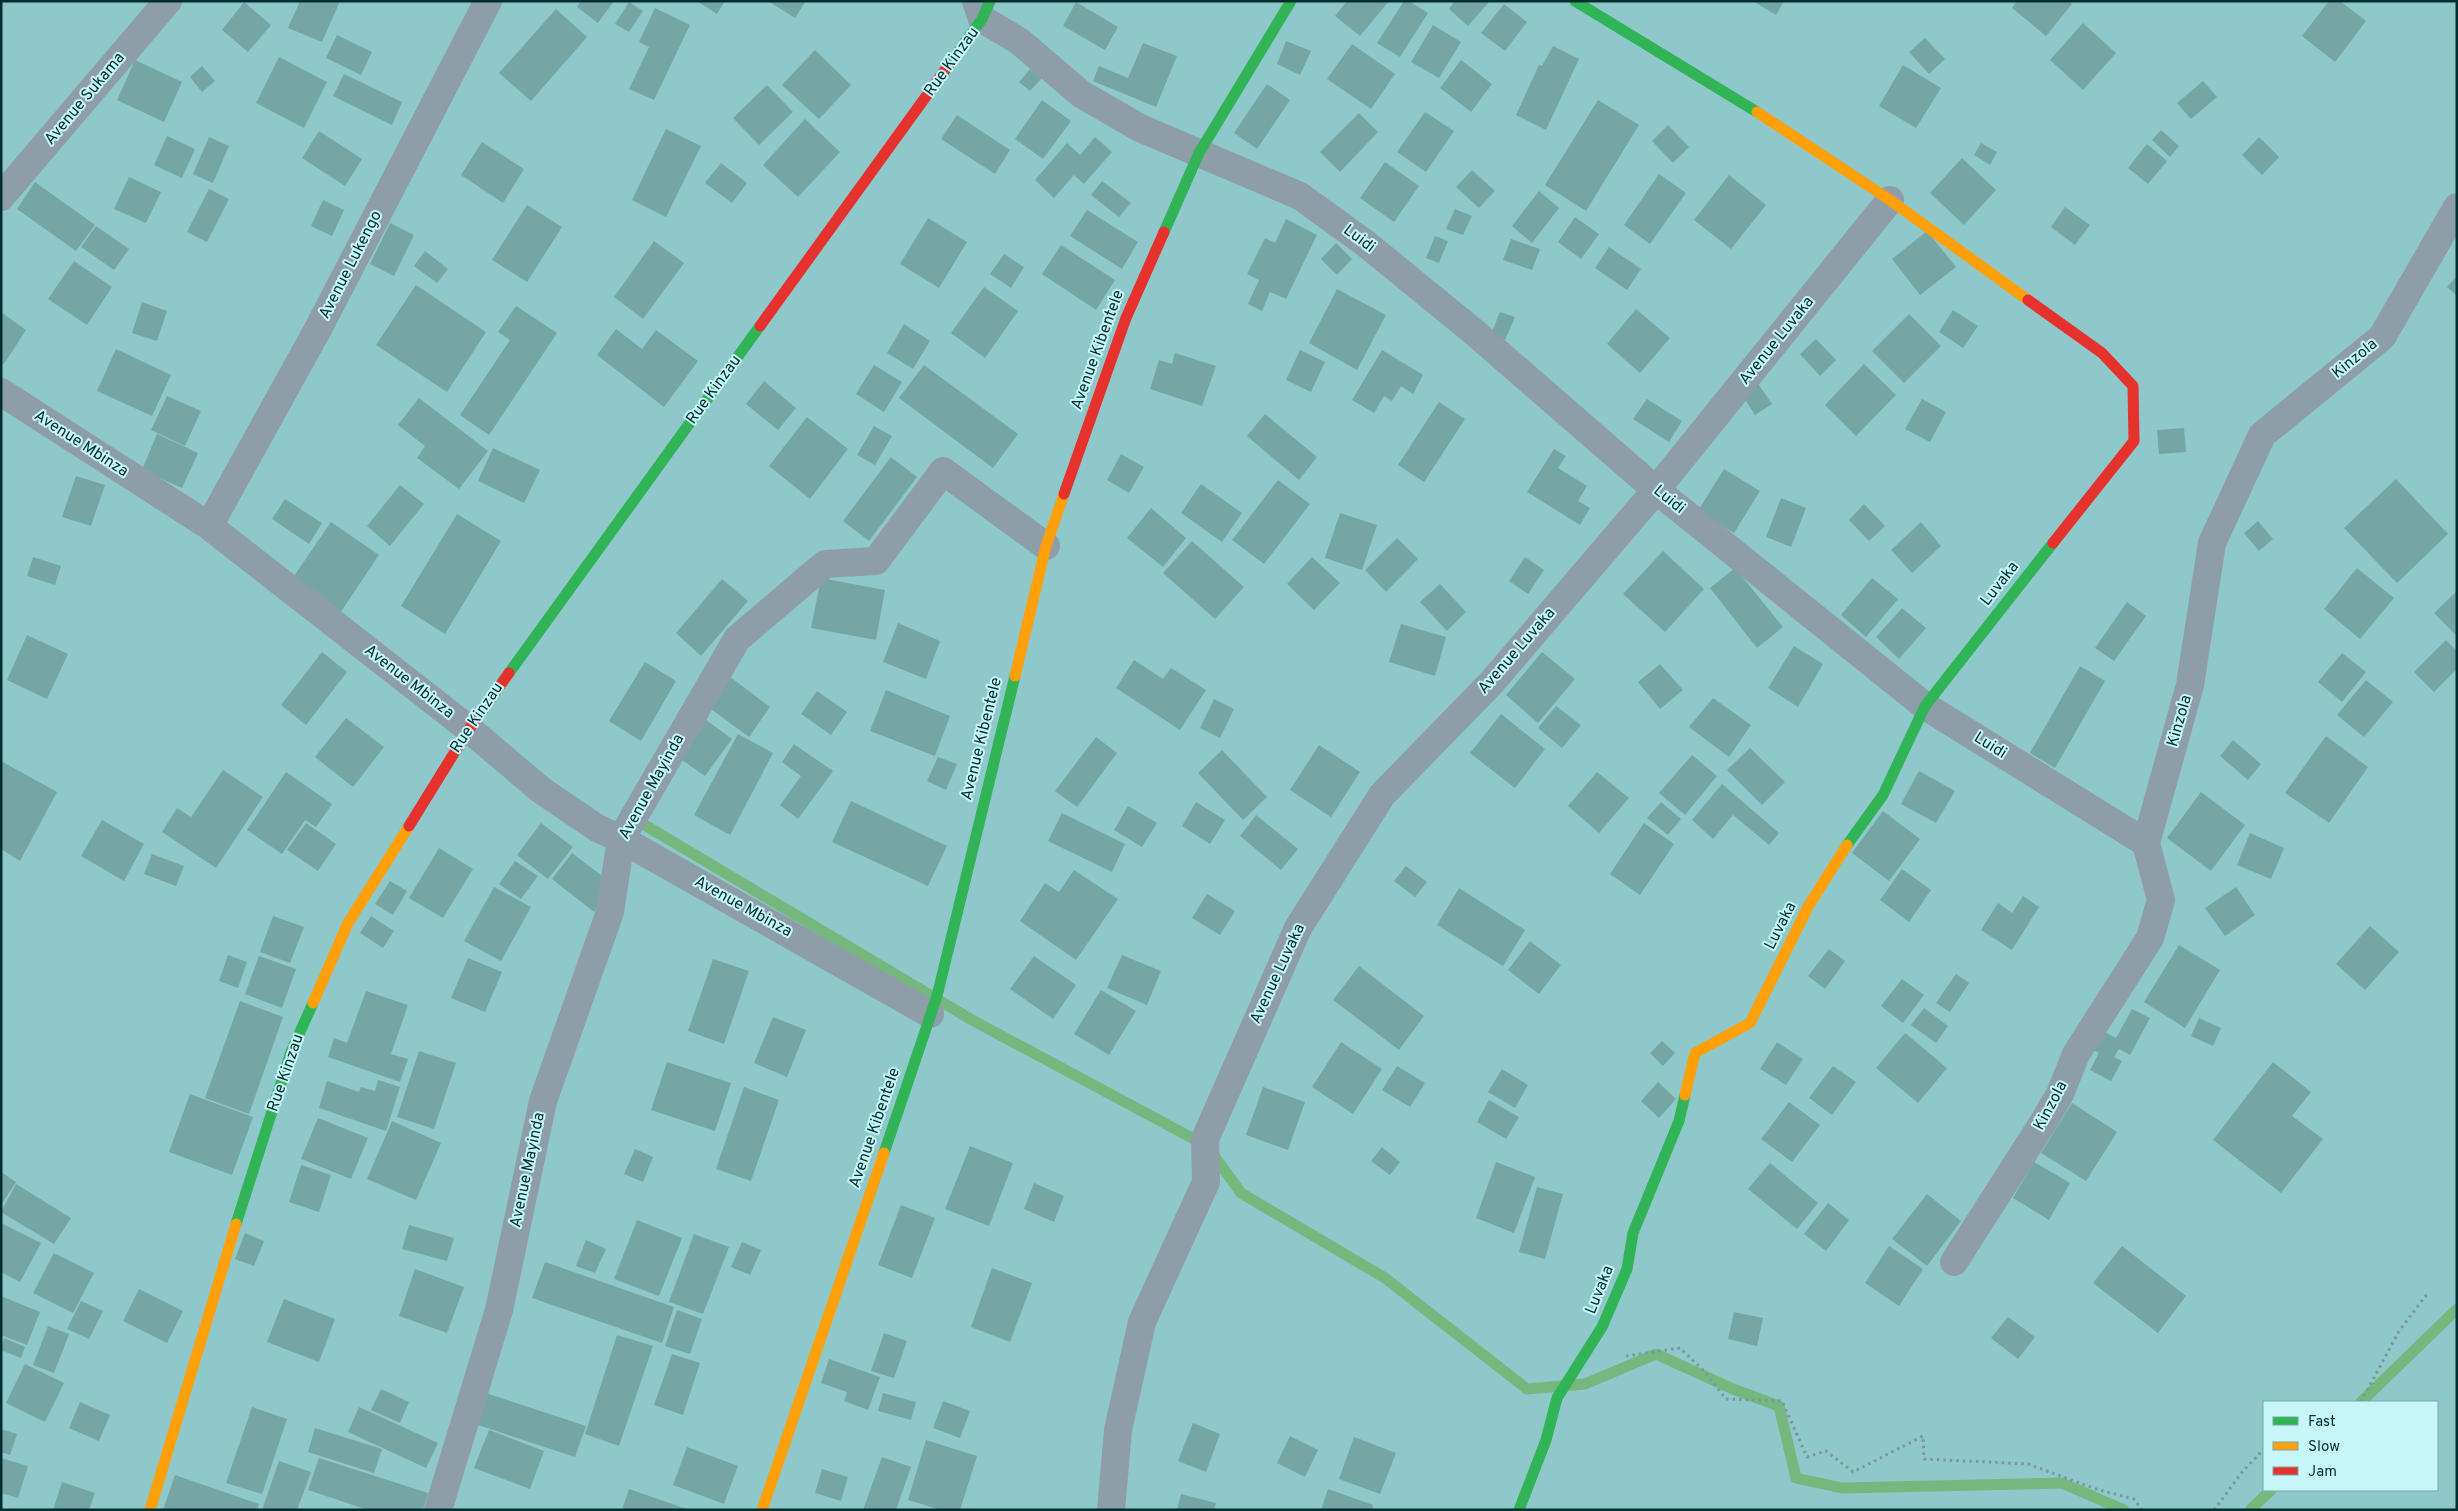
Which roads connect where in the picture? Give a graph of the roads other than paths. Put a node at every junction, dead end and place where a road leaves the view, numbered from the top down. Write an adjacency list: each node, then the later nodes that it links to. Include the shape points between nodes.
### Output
1 (168, 1): 7 (street, Avenue Sukama)
2 (488, 1): 12 (street, Avenue Lukengo, via 319,328)
3 (1291, 1): 6 (street, Avenue Kibentele)
4 (1575, 1): 8 (street, via 1745,104)
5 (983, 7): 6 (street, Luidi, via 1081,94 1140,128); 15 (street, Rue Kinzau)
6 (1198, 153): 11 (street, Luidi, via 1300,196 1364,242 1474,332); 13 (street, Avenue Kibentele, via 1126,318)
7 (1, 197)
8 (1890, 200): 11 (street, Avenue Luvaka); 14 (street, Luvaka, via 2102,353 2133,386 2134,441)
9 (2457, 208): 17 (street, Kinzola, via 2382,337 2262,435 2212,543 2190,685)
10 (1, 392): 12 (street, Avenue Mbinza)
11 (1656, 490): 14 (street, Luidi); 23 (street, Avenue Luvaka, via 1492,682 1382,795 1298,928 1205,1139 1206,1182 1142,1322 1118,1430)
12 (208, 526): 15 (street, Avenue Mbinza)
13 (1046, 546): 16 (street, Avenue Mayinda, via 943,471 876,561 825,564 737,638); 18 (street, Avenue Kibentele)
14 (1924, 706): 17 (street, Luidi); 24 (street, Luvaka, via 1883,795 1834,864 1810,905 1750,1023 1696,1053 1679,1121 1633,1233 1627,1268 1602,1327 1557,1398 1546,1440)
15 (468, 729): 16 (street, Avenue Mbinza, via 541,790 597,828); 20 (street, Rue Kinzau, via 348,923 291,1052 212,1300)
16 (621, 839): 18 (street, Avenue Mbinza); 21 (street, Avenue Mayinda, via 610,912 543,1101 499,1310)
17 (2146, 843): 19 (street, Kinzola, via 2161,900 2150,938 2076,1054 2060,1094 2044,1121)
18 (929, 1020): 22 (street, Avenue Kibentele)
19 (1954, 1262)
20 (150, 1510)
21 (438, 1510)
22 (762, 1510)
23 (1111, 1510)
24 (1519, 1510)

